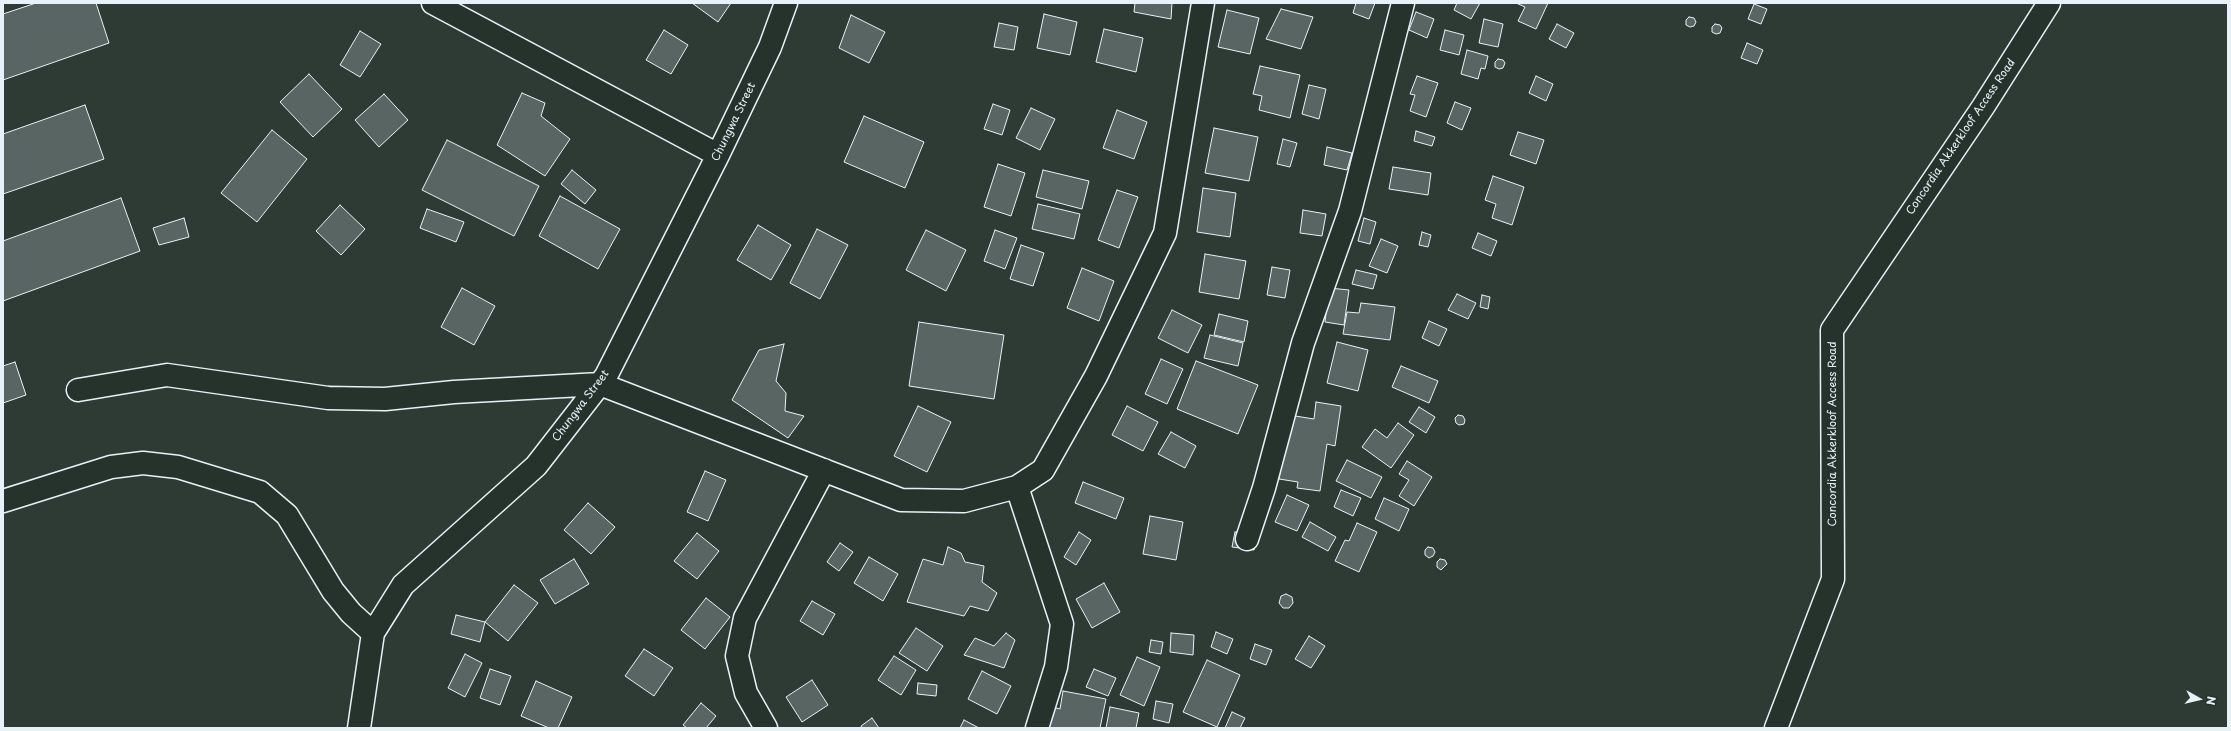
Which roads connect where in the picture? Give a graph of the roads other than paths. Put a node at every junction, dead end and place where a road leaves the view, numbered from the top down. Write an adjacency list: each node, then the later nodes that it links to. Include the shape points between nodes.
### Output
1 (433, 3): 6 (street)
2 (786, 3): 6 (street, Chungwa Street, via 770,47)
3 (1204, 3): 10 (street, via 1165,233 1096,376 1043,470)
4 (1403, 3): 12 (street, via 1350,211 1303,343 1264,488)
5 (2049, 3): 17 (street, Concordia Akkerkloof Access Road, via 1983,107 1832,330 1833,579)
6 (718, 155): 7 (street, Chungwa Street)
7 (600, 384): 8 (street, via 385,399 335,398 167,375); 9 (street); 13 (street, Chungwa Street, via 536,466 403,585)
8 (78, 390)
9 (824, 470): 10 (street, via 901,500 964,501); 15 (street, via 745,618 737,656 746,693)
10 (1017, 487): 16 (street, via 1062,624 1056,667)
11 (3, 501): 13 (street, via 111,467 143,463 178,467 260,492 287,515 333,591 351,613)
12 (1247, 539)
13 (373, 633): 14 (street, Chungwa Street)
14 (359, 728)
15 (766, 728)
16 (1037, 728)
17 (1776, 728)

